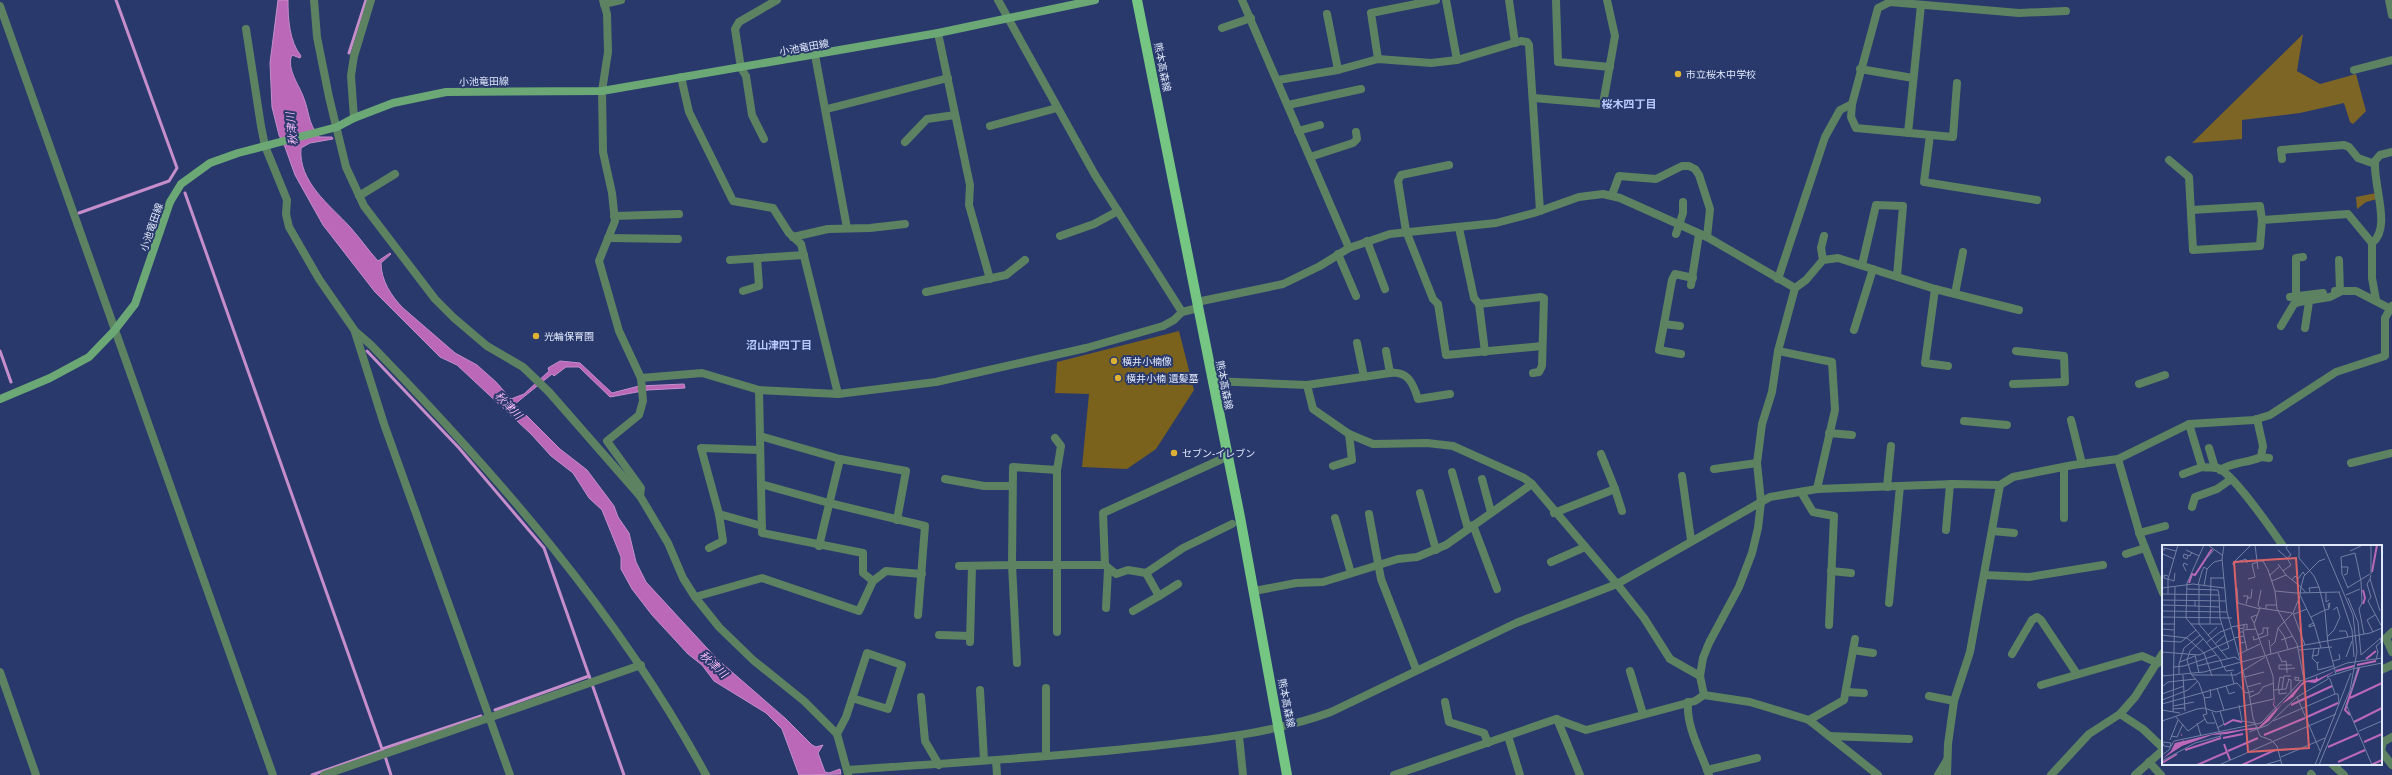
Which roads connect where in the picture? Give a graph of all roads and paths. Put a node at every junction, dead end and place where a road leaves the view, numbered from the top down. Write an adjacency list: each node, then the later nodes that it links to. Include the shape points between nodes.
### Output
1 (314, 0): 53 (street, via 317,36)
2 (371, 0): 50 (street, via 354,56 351,76)
3 (621, 0): 16 (street)
4 (777, 0): 32 (street, via 739,22 735,29)
5 (998, 0): 22 (street)
6 (1095, 0): 22 (main road, 小池竜田線)
7 (1138, 0): 118 (main road, 熊本高森線)
8 (1242, 0): 23 (street)
9 (1436, 0): 29 (street, via 1371,13)
10 (1446, 0): 30 (street)
11 (1509, 0): 27 (street)
12 (1556, 0): 33 (street, via 1558,62)
13 (1607, 0): 33 (street, via 1615,36)
14 (2389, 0): 21 (street)
15 (1890, 1): 17 (street); 34 (street, via 1878,8)
16 (604, 2): 43 (street, via 607,14 608,52)
17 (1921, 5): 19 (street, via 2020,13); 39 (street)
18 (0, 6): 127 (street)
19 (2066, 11)
20 (1327, 14): 35 (street)
21 (2392, 15)
22 (1006, 18): 26 (main road, 小池竜田線); 47 (street)
23 (1250, 18): 24 (street); 40 (street)
24 (1222, 28)
25 (246, 29): 60 (street)
26 (938, 33): 28 (main road, 小池竜田線); 38 (street)
27 (1515, 43): 30 (street); 44 (street, via 1525,42 1530,48)
28 (815, 55): 32 (main road, 小池竜田線); 48 (street)
29 (1378, 60): 30 (street, via 1431,63); 35 (street)
30 (1457, 60)
31 (2392, 60): 36 (street)
32 (741, 68): 37 (main road, 小池竜田線); 58 (street, via 746,76 752,115)
33 (1610, 68): 44 (street, via 1603,104)
34 (1860, 69): 39 (street); 45 (street)
35 (1338, 70): 40 (street)
36 (2354, 70)
37 (681, 77): 43 (main road, 小池竜田線); 87 (street, via 689,112 733,201 773,208)
38 (948, 78): 48 (street); 49 (street)
39 (1914, 78): 56 (street)
40 (1278, 80): 46 (street)
41 (1956, 82): 57 (street, via 1952,137)
42 (1361, 89): 46 (street)
43 (602, 91): 50 (main road, 小池竜田線, via 446,92 393,103); 76 (street, via 603,152)
44 (1534, 98): 74 (street)
45 (1852, 104): 56 (street, via 1851,117 1856,128); 106 (street, via 1840,110 1825,137)
46 (1288, 105): 54 (street)
47 (1057, 108): 52 (street); 73 (street)
48 (827, 109): 80 (street)
49 (955, 115): 59 (street, via 927,119); 105 (street, via 970,185 969,205)
50 (354, 118): 53 (main road, 小池竜田線)
51 (1320, 125): 54 (street)
52 (990, 126)
53 (337, 127): 60 (main road, 小池竜田線); 69 (street, via 346,167)
54 (1298, 131): 62 (street)
55 (1356, 132): 62 (street, via 1357,139 1353,143)
56 (1908, 133): 57 (street)
57 (1930, 135): 70 (street, via 1924,182)
58 (764, 139)
59 (905, 142)
60 (269, 145): 127 (main road, 小池竜田線, via 210,163 181,184 170,202 135,304); 128 (street, via 287,200 286,214 289,227 319,279)
61 (2392, 152): 65 (street, via 2376,157)
62 (1310, 157): 92 (street)
63 (2282, 159): 65 (street, via 2281,150 2344,145 2358,158)
64 (2169, 160): 72 (street, via 2189,177)
65 (2375, 164): 91 (street, via 2385,224 2382,235)
66 (1449, 166): 82 (street, via 1400,176 1398,188)
67 (395, 174): 69 (street)
68 (1612, 195): 74 (street, via 1586,196); 79 (street); 85 (street, via 1619,176 1656,179 1682,166 1689,166 1700,175 1710,209)
69 (359, 196): 194 (street, via 435,299 487,346 523,367 549,392)
70 (2037, 200)
71 (1683, 202): 79 (street)
72 (2191, 210): 77 (street, via 2260,206); 77 (street, via 2193,250 2260,246)
73 (1118, 211): 84 (street, via 1094,224); 121 (street)
74 (1540, 211): 81 (street, via 1496,223)
75 (679, 214): 76 (street)
76 (614, 216): 88 (street, via 615,221)
77 (2262, 220): 91 (street, via 2344,213 2351,216)
78 (905, 224): 80 (street)
79 (1679, 225): 83 (street); 85 (street)
80 (847, 228): 87 (street, via 828,229)
81 (1459, 228): 82 (street); 117 (street, via 1474,298)
82 (1406, 231): 90 (street); 134 (street, via 1433,299 1438,304 1446,355)
83 (1676, 234)
84 (1060, 236)
85 (1703, 236): 106 (street); 122 (street, via 1692,282 1674,275)
86 (1824, 236): 100 (street, via 1821,248)
87 (793, 237): 95 (street, via 801,244)
88 (608, 238): 89 (street); 141 (street, via 599,261 618,331)
89 (678, 239)
90 (1366, 241): 92 (street); 108 (street)
91 (2372, 243): 115 (street, via 2372,278)
92 (1349, 248): 94 (street)
93 (1963, 252): 113 (street)
94 (1338, 254): 114 (street); 118 (street, via 1283,284)
95 (804, 256): 97 (street); 147 (street)
96 (2303, 257): 112 (street, via 2296,258 2293,296)
97 (757, 258): 98 (street); 110 (street, via 759,286)
98 (730, 260)
99 (1025, 260): 105 (street, via 1006,275)
100 (1823, 260): 102 (street, via 1838,258); 107 (street, via 1806,280)
101 (2340, 260): 112 (street)
102 (1862, 265): 103 (street); 104 (street, via 1876,204 1903,206)
103 (1873, 269): 104 (street); 126 (street)
104 (1897, 276): 109 (street)
105 (990, 279): 111 (street)
106 (1778, 279): 107 (street)
107 (1795, 288): 132 (street)
108 (1385, 289)
109 (1935, 289): 113 (street); 136 (street, via 1925,363)
110 (743, 291)
111 (926, 292)
112 (2340, 292): 115 (street, via 2356,291); 116 (street)
113 (1955, 294): 120 (street)
114 (1356, 296)
115 (2376, 300): 119 (street)
116 (2309, 302): 124 (street, via 2294,304); 125 (street)
117 (1479, 304): 130 (street, via 1543,297); 134 (street)
118 (1198, 305): 121 (street); 142 (main road, 熊本高森線)
119 (2391, 307): 150 (street, via 2385,318 2385,356 2336,372 2270,415)
120 (2019, 310)
121 (1182, 312): 147 (street, via 1163,326 1086,348 936,382)
122 (1664, 324): 123 (street); 135 (street, via 1659,350)
123 (1680, 326)
124 (2281, 326)
125 (2305, 328)
126 (1854, 330)
127 (114, 331): 149 (main road, 小池竜田線, via 89,357 50,378); 309 (street)
128 (355, 332): 260 (street, via 371,345 482,461 560,555); 282 (street, via 386,432)
129 (1357, 342): 140 (street)
130 (1542, 346): 134 (street); 138 (street, via 1542,366 1539,372)
131 (1386, 351): 137 (street)
132 (1778, 351): 155 (street, via 1832,362 1835,410); 168 (street, via 1772,392 1762,424)
133 (2016, 351): 143 (street, via 2064,356 2064,382)
134 (1485, 352)
135 (1681, 354)
136 (1948, 366)
137 (1390, 373): 140 (street); 148 (street, via 1402,374 1410,379 1418,399)
138 (1533, 374)
139 (2165, 375): 144 (street)
140 (1364, 377): 145 (street)
141 (641, 378): 146 (street, via 702,372); 194 (street, via 643,401 639,415 607,441 641,488)
142 (1212, 381): 145 (street); 241 (main road, 熊本高森線)
143 (2013, 384)
144 (2139, 384)
145 (1307, 385): 156 (street, via 1312,409)
146 (759, 390): 147 (street); 158 (street)
147 (838, 394)
148 (1450, 394)
149 (0, 399)
150 (2257, 419): 153 (street); 175 (street, via 2265,457)
151 (2071, 420): 170 (street)
152 (1964, 421): 154 (street)
153 (2189, 424): 167 (street); 173 (street)
154 (2007, 425)
155 (1829, 433): 157 (street); 191 (street)
156 (1349, 434): 171 (street, via 1352,460); 184 (street, via 1378,445 1427,443 1460,447)
157 (1852, 435)
158 (760, 436): 162 (street); 165 (street)
159 (1056, 438): 176 (street, via 1061,446)
160 (1891, 446): 189 (street)
161 (2209, 448): 175 (street)
162 (760, 450): 183 (street); 201 (street, via 701,448)
163 (2392, 453): 169 (street)
164 (1600, 454): 190 (street)
165 (840, 458): 196 (street); 205 (street, via 906,471)
166 (1222, 459): 229 (street, via 1103,513)
167 (2118, 459): 170 (street); 213 (street)
168 (1757, 463): 174 (street); 195 (street)
169 (2351, 463)
170 (2082, 464): 172 (street)
171 (1333, 466)
172 (2064, 467): 188 (street, via 2013,477); 204 (street)
173 (2202, 467): 175 (street); 178 (street)
174 (1714, 468)
175 (2217, 469): 182 (street)
176 (1057, 470): 186 (street, via 1013,467); 228 (street)
177 (1452, 472): 209 (street)
178 (2183, 474)
179 (1682, 476): 214 (street)
180 (945, 479): 186 (street, via 984,486)
181 (1482, 479): 199 (street)
182 (2230, 480): 197 (street, via 2217,489 2195,497); 215 (street, via 2259,511)
183 (761, 484): 196 (street); 207 (street)
184 (1532, 484): 199 (street); 200 (street)
185 (1950, 484): 187 (street); 188 (street); 210 (street)
186 (1012, 486): 224 (street)
187 (1900, 486): 189 (street); 244 (street)
188 (2000, 486): 211 (street)
189 (1888, 487): 191 (street)
190 (1615, 489): 198 (street); 200 (street, via 1598,491)
191 (1817, 489): 192 (street)
192 (1801, 492): 195 (street, via 1770,497); 230 (street, via 1813,512 1834,516)
193 (1420, 493): 220 (street)
194 (640, 496): 243 (street, via 668,543 683,578)
195 (1761, 502): 214 (street); 267 (street, via 1752,553 1739,587 1709,642)
196 (829, 503): 205 (street); 216 (street)
197 (2192, 507)
198 (1622, 511)
199 (1491, 512): 209 (street)
200 (1554, 513): 217 (street)
201 (719, 514): 207 (street); 218 (street, via 723,541)
202 (1369, 514): 223 (street)
203 (1335, 518): 232 (street)
204 (2064, 518)
205 (897, 520): 234 (street, via 925,526)
206 (1232, 524): 231 (street, via 1183,548)
207 (762, 526): 216 (street, via 762,533)
208 (2164, 526): 213 (street)
209 (1470, 527): 220 (street); 239 (street)
210 (1946, 530)
211 (1992, 531): 212 (street); 235 (street)
212 (2014, 533)
213 (2139, 533): 219 (street)
214 (1691, 540): 238 (street)
215 (2282, 545)
216 (819, 546): 236 (street, via 863,553 863,573)
217 (1585, 547): 222 (street); 238 (street)
218 (709, 548)
219 (2145, 548): 221 (street); 240 (street)
220 (1436, 550): 223 (street, via 1417,557)
221 (2126, 554)
222 (1551, 562)
223 (1380, 564): 232 (street); 262 (street, via 1382,579)
224 (1012, 565): 227 (street); 228 (street); 258 (street)
225 (2103, 565): 235 (street, via 2029,577)
226 (959, 566): 227 (street)
227 (972, 566): 251 (street, via 970,639)
228 (1058, 566): 229 (street); 249 (street)
229 (1106, 567): 231 (street, via 1116,574 1128,570); 245 (street)
230 (1831, 571): 233 (street); 248 (street)
231 (1146, 572): 242 (street)
232 (1351, 573): 241 (street, via 1323,582 1296,583)
233 (1851, 573)
234 (922, 574): 236 (street, via 886,571); 247 (street)
235 (1984, 575): 277 (street, via 1970,652)
236 (873, 581): 243 (street, via 859,610 762,578)
237 (1178, 584): 242 (street)
238 (1617, 584): 262 (street, via 1516,623); 267 (street, via 1644,618 1670,659)
239 (1496, 589)
240 (2162, 590)
241 (1254, 591): 285 (main road, 熊本高森線)
242 (1159, 596): 246 (street)
243 (695, 597): 286 (street, via 718,627 753,660 804,701)
244 (1889, 603)
245 (1106, 608)
246 (1133, 612)
247 (918, 615)
248 (1829, 625)
249 (1057, 632)
250 (2392, 632): 255 (street, via 2386,638)
251 (939, 635)
252 (1855, 639): 253 (street)
253 (1853, 650): 254 (street); 271 (street)
254 (1872, 652)
255 (2392, 652)
256 (2012, 654): 266 (street, via 2032,620 2037,617 2042,620)
257 (2162, 655): 259 (street)
258 (1017, 663)
259 (2158, 663): 266 (street, via 2142,656); 281 (street, via 2136,697)
260 (641, 665): 282 (street); 312 (street)
261 (2392, 665): 263 (street)
262 (1416, 669): 285 (street, via 1331,712)
263 (2382, 670)
264 (1630, 671): 280 (street)
265 (0, 672): 308 (street)
266 (2077, 674): 268 (street)
267 (1700, 676): 273 (street)
268 (2041, 685)
269 (1046, 688): 297 (street)
270 (980, 690): 300 (street)
271 (1846, 692): 272 (street); 284 (street, via 1844,700)
272 (1864, 693)
273 (1704, 695): 279 (street, via 1696,701); 284 (street, via 1750,702)
274 (921, 696): 303 (street, via 925,741)
275 (1929, 696): 277 (street)
276 (852, 698): 276 (street, via 867,653 902,665 888,709); 286 (street)
277 (1954, 701): 298 (street)
278 (1445, 702): 292 (street, via 1449,722 1484,733)
279 (1688, 702): 280 (street); 306 (street, via 1687,714)
280 (1643, 714): 283 (street, via 1584,730)
281 (2120, 714): 294 (street, via 2143,729); 322 (street, via 2089,734)
282 (489, 717): 310 (street); 311 (street)
283 (1557, 719): 288 (street); 318 (street)
284 (1809, 720): 289 (street)
285 (1279, 726): 287 (street); 315 (main road, 熊本高森線)
286 (837, 734): 307 (street)
287 (1239, 736): 297 (street); 314 (street)
288 (1508, 736): 292 (street); 317 (street)
289 (1829, 736): 291 (street); 319 (street)
290 (2392, 737): 293 (street, via 2383,742)
291 (1909, 739)
292 (1488, 743): 316 (street)
293 (2382, 746)
294 (2162, 748)
295 (2162, 750): 302 (street)
296 (2382, 752): 305 (street)
297 (1046, 756): 301 (street)
298 (1948, 757): 320 (street); 321 (street)
299 (1757, 758): 306 (street)
300 (984, 760): 301 (street); 303 (street)
301 (996, 760): 313 (street)
302 (2149, 762): 323 (street); 324 (street)
303 (939, 765): 307 (street)
304 (2333, 765): 325 (street)
305 (2392, 765)
306 (1708, 772)
307 (848, 773)
308 (36, 775)
309 (273, 775)
310 (324, 775)
311 (510, 775)
312 (706, 775)
313 (997, 775)
314 (1243, 775)
315 (1287, 775)
316 (1394, 775)
317 (1520, 775)
318 (1580, 775)
319 (1878, 775)
320 (1938, 775)
321 (1948, 775)
322 (2051, 775)
323 (2135, 775)
324 (2161, 775)
325 (2344, 775)

